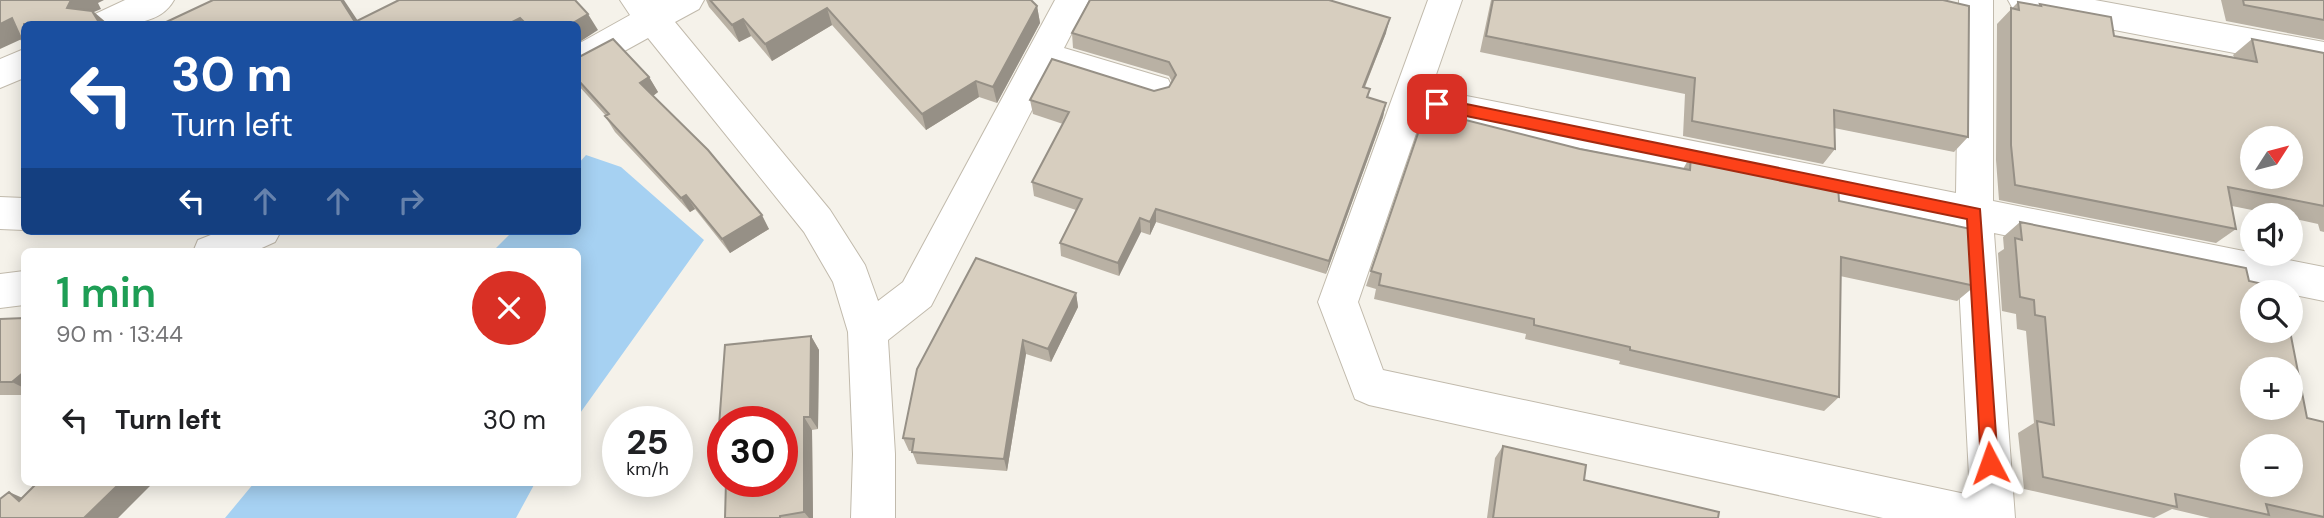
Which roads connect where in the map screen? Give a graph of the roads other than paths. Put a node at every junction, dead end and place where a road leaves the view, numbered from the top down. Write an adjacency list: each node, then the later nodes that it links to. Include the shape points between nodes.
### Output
1 (157, 0): 8 (street)
2 (687, 0): 7 (street)
3 (1072, 0): 9 (street)
4 (1446, 0): 15 (street)
5 (1976, 0): 18 (street)
6 (2025, 0): 10 (street)
7 (645, 9): 11 (street); 22 (street, via 817,221 851,277)
8 (112, 21)
9 (1043, 55): 14 (street); 22 (street, via 917,294)
10 (2324, 56)
11 (581, 58)
12 (21, 64): 13 (street)
13 (0, 74)
14 (1155, 89)
15 (1410, 99): 18 (street); 24 (street, via 1338,302 1370,386)
16 (0, 213): 17 (street)
17 (21, 214)
18 (1975, 214): 19 (street); 25 (street)
19 (2324, 284)
20 (21, 288): 21 (street)
21 (0, 291)
22 (868, 332): 23 (street)
23 (873, 518)
24 (1978, 518)
25 (1993, 518)

